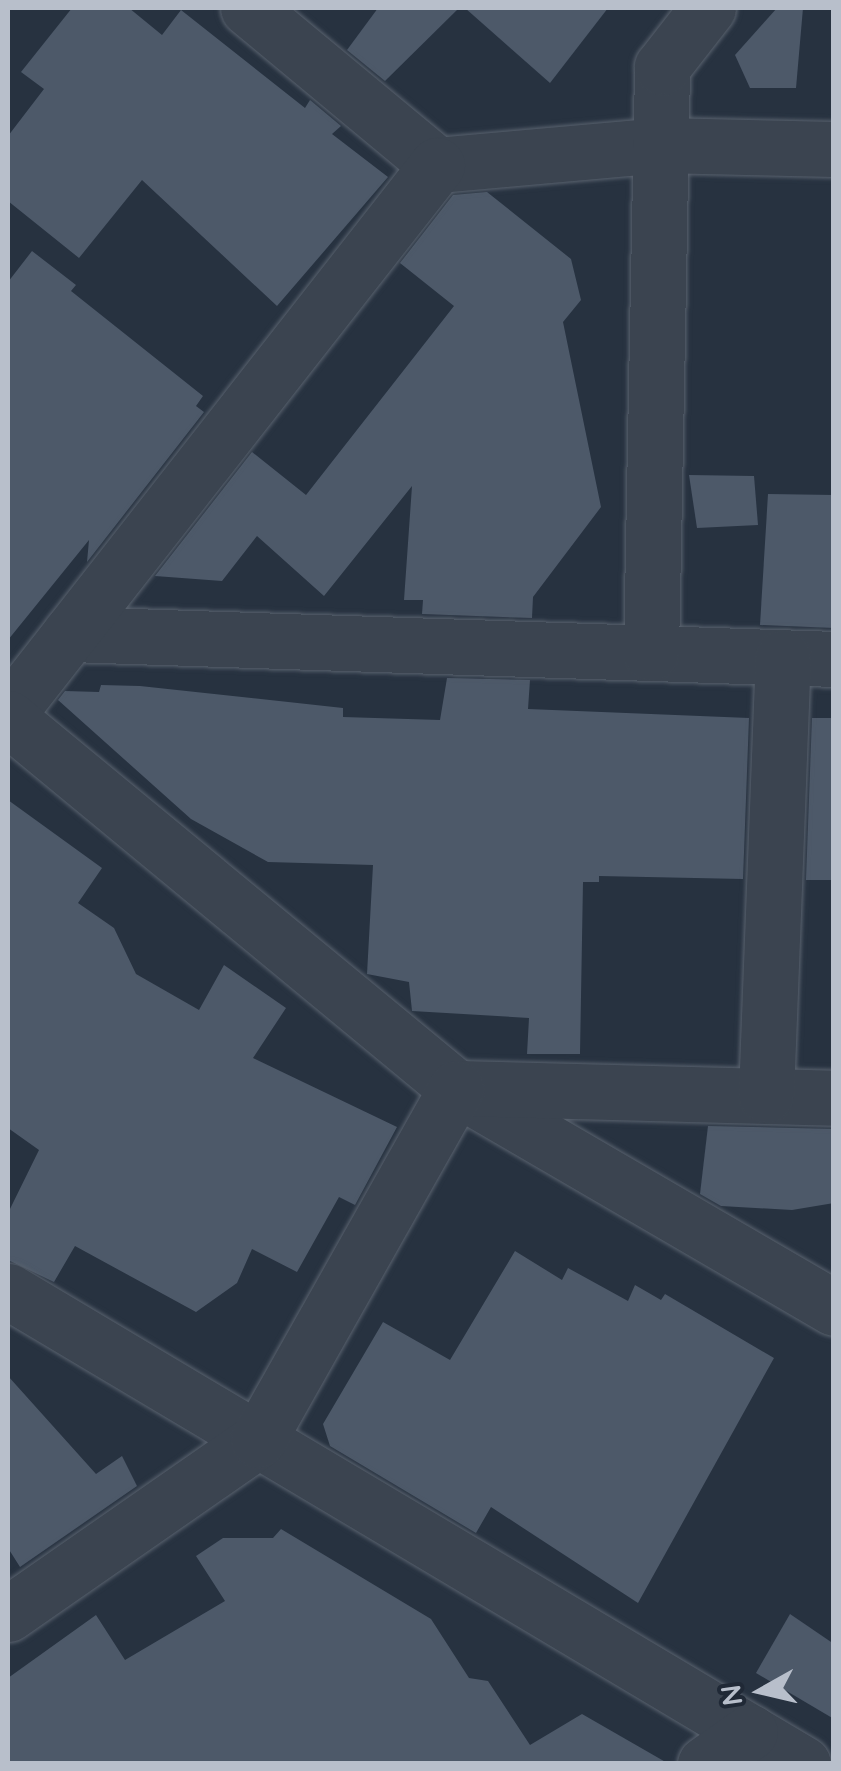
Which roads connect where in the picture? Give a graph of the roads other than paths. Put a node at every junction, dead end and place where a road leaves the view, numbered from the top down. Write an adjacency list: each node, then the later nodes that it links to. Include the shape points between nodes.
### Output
1 (248, 8): 5 (street)
2 (708, 8): 3 (street, via 662,67)
3 (660, 145): 4 (street); 5 (street); 7 (street)
4 (834, 149)
5 (438, 165): 6 (street)
6 (70, 634): 7 (street); 9 (street)
7 (651, 653): 8 (street)
8 (808, 658): 11 (street)
9 (8, 715): 10 (street)
10 (456, 1088): 11 (street); 14 (street); 15 (street)
11 (766, 1095): 12 (street)
12 (834, 1098)
13 (8, 1291): 15 (street)
14 (834, 1308)
15 (258, 1440): 16 (street); 17 (street)
16 (8, 1614)
17 (750, 1732): 18 (street); 19 (street)
18 (706, 1764)
19 (803, 1764)

